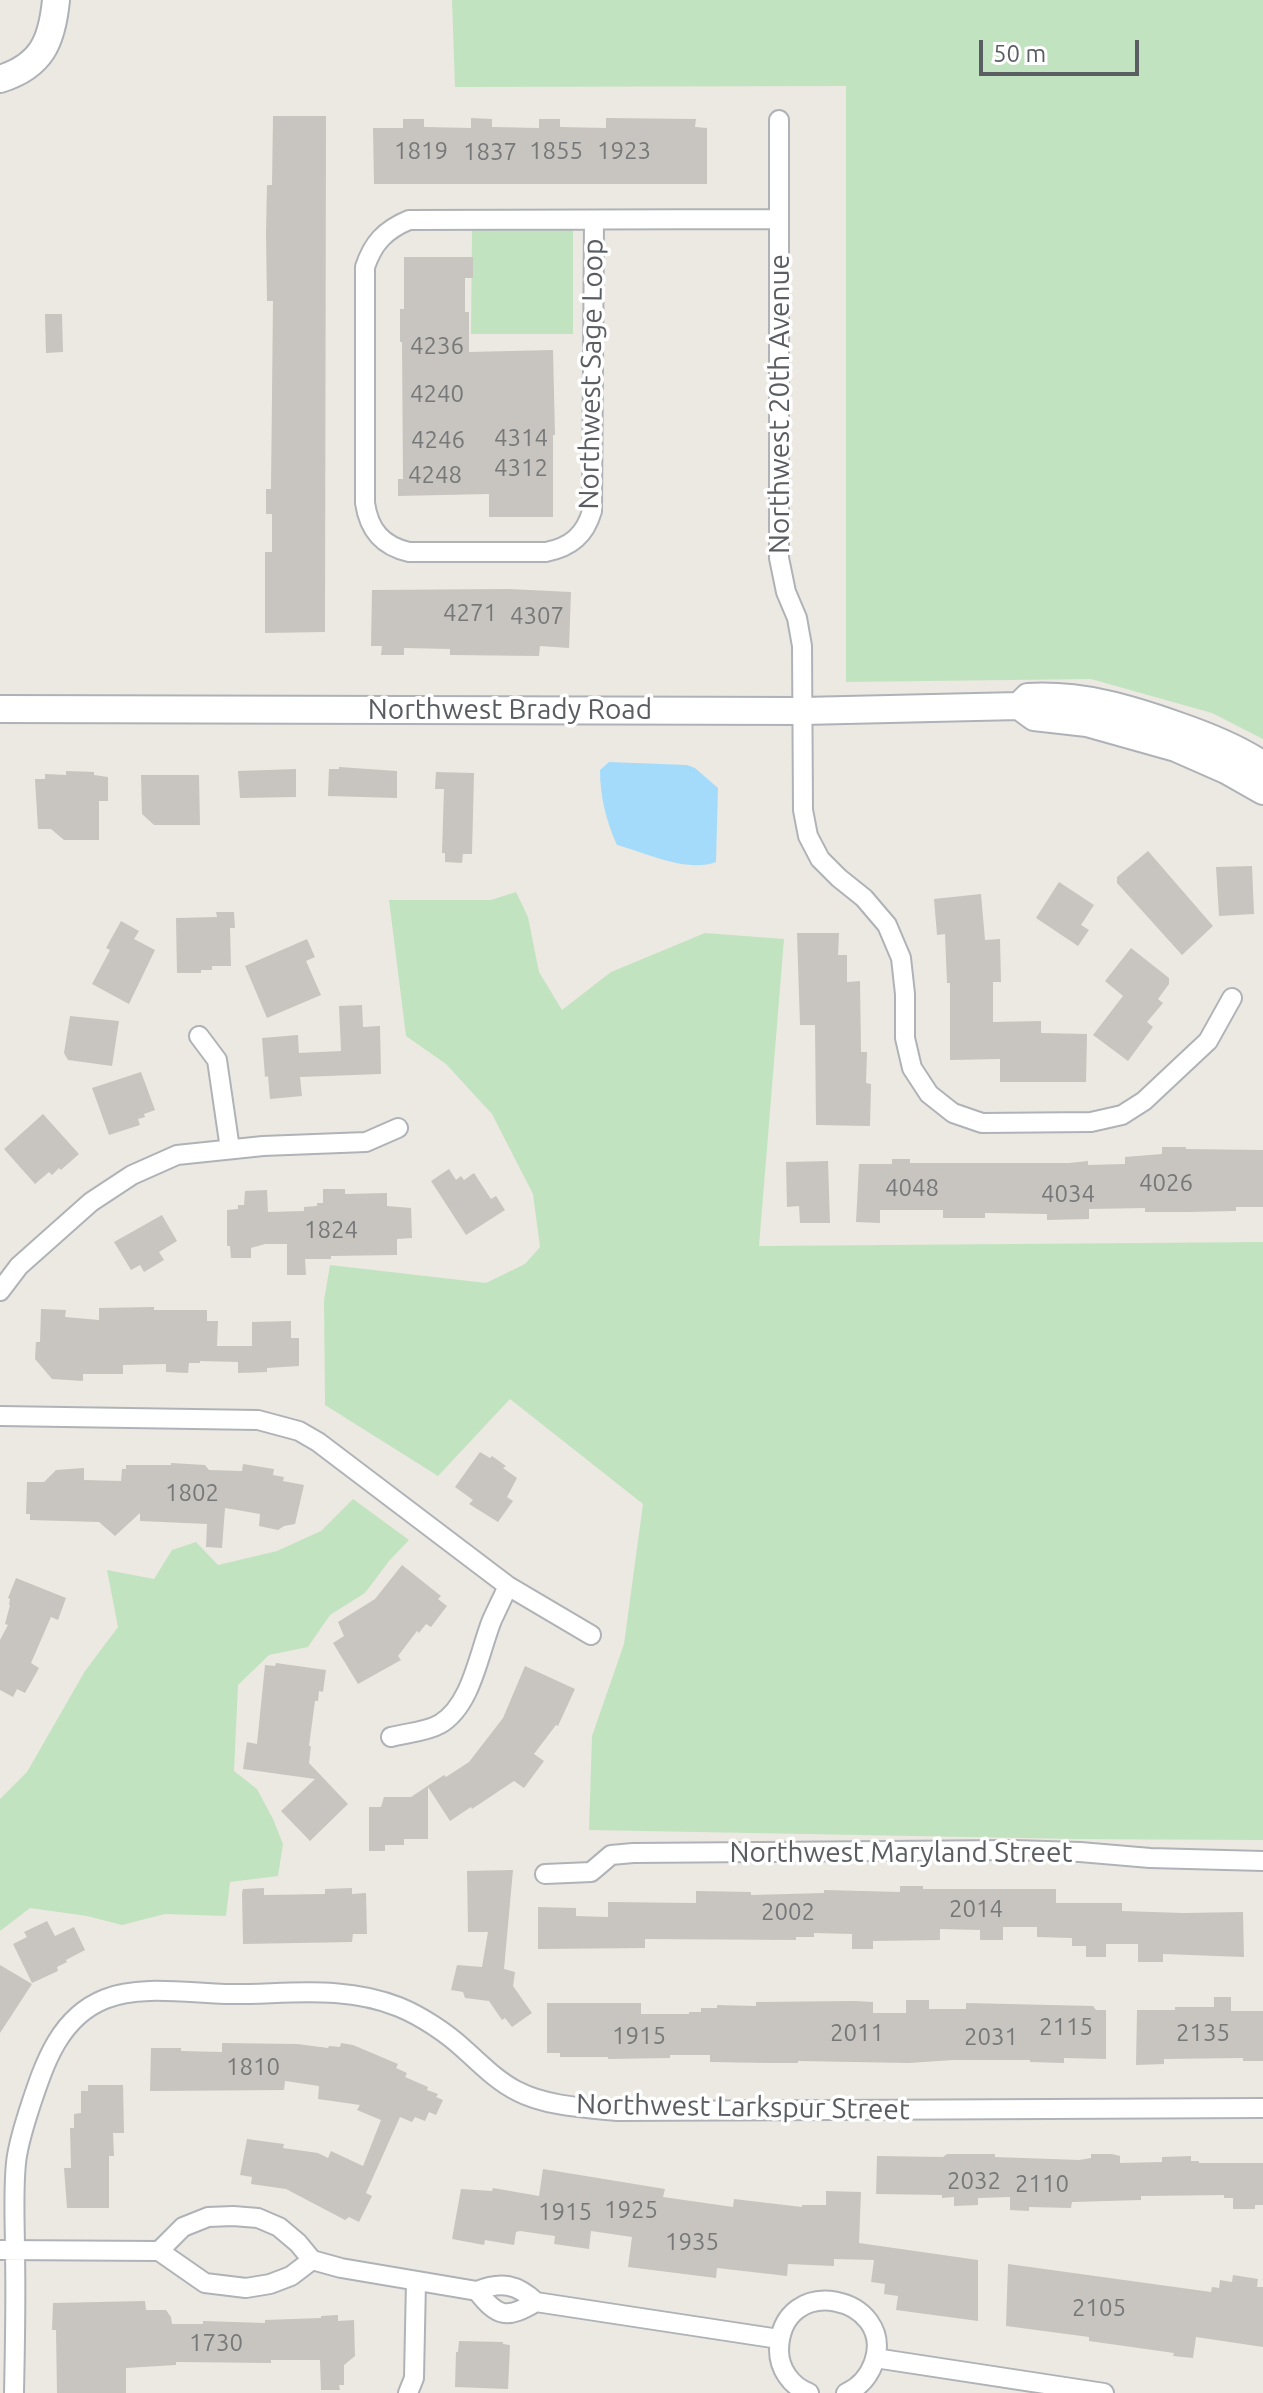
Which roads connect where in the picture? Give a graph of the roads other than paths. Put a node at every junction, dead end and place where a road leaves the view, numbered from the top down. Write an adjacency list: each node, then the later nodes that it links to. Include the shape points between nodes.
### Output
1 (56, 0): 2 (main road, via 46,47 18,73)
2 (0, 79)
3 (779, 120): 4 (street, Northwest 20th Avenue)
4 (779, 219): 5 (street); 8 (street, Northwest 20th Avenue, via 779,558 802,646)
5 (594, 220): 5 (street, Northwest Sage Loop, via 409,220 380,237 370,251 365,267 365,503 373,530 383,541 409,552 546,552 577,539 589,524)
6 (1019, 706): 8 (main road, Northwest Brady Road); 9 (main road, Northwest Brady Road, via 1028,697 1056,695 1106,702 1201,734); 10 (main road, Northwest Brady Road, via 1034,717 1087,723 1176,748)
7 (0, 709): 8 (main road, Northwest Brady Road)
8 (803, 711): 11 (street, Northwest 20th Avenue, via 808,836 820,859 887,925 901,958 912,1068 929,1094 953,1113 982,1123 1091,1122 1122,1115 1208,1041)
9 (1263, 765)
10 (1263, 791)
11 (1232, 998)
12 (199, 1036): 14 (street, via 217,1060)
13 (398, 1128): 14 (street, via 366,1142)
14 (230, 1149): 15 (street, via 177,1155 132,1175 60,1229)
15 (0, 1291)
16 (0, 1416): 17 (street, via 258,1420 299,1431)
17 (508, 1586): 18 (street); 19 (street, via 457,1708 437,1726)
18 (591, 1635)
19 (391, 1737)
20 (1263, 1861): 21 (street, Northwest Maryland Street, via 1013,1850 633,1853 611,1855 591,1872)
21 (545, 1874)
22 (1263, 2108): 23 (street, Northwest Larkspur Street, via 617,2111 566,2106 520,2093 434,2027 377,2000 313,1991 125,1994 89,2007 56,2040 16,2159)
23 (8, 2250): 24 (street); 31 (street, Northwest Larkspur Street)
24 (159, 2251): 25 (street, via 205,2283 246,2288 291,2276); 25 (street, via 183,2227 208,2217 233,2216 279,2227)
25 (312, 2260): 26 (street)
26 (416, 2281): 27 (street); 32 (street, via 414,2378)
27 (477, 2291): 28 (street, via 494,2284 523,2289); 28 (street, via 496,2312 512,2314)
28 (536, 2302): 29 (street)
29 (779, 2339): 30 (street, via 800,2307 837,2300 868,2321); 33 (street, via 786,2376)
30 (875, 2358): 34 (street, via 868,2376); 35 (street)
31 (14, 2393)
32 (408, 2393)
33 (809, 2393)
34 (846, 2393)
35 (1104, 2393)

